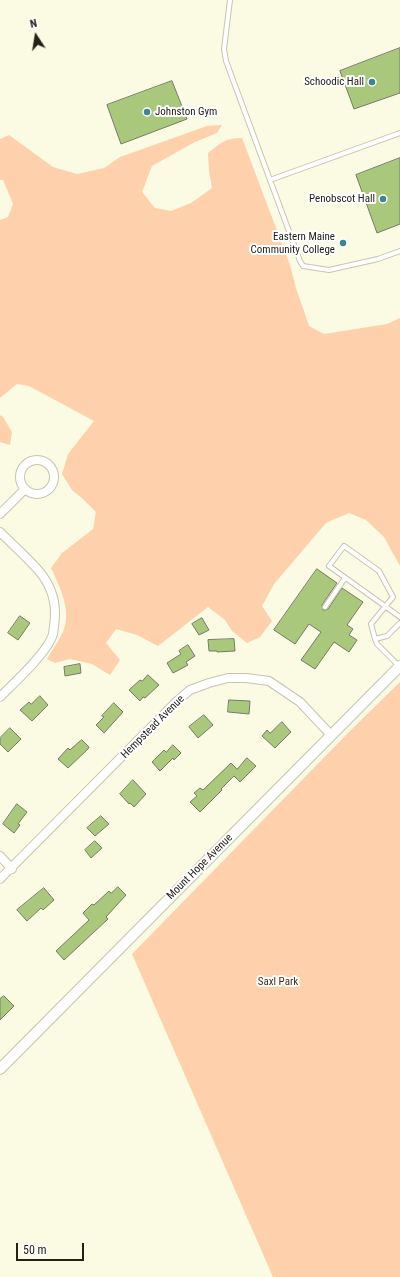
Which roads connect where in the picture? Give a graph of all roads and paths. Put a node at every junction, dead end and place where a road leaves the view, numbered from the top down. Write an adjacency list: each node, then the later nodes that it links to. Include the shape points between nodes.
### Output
1 (230, 0): 3 (lane, via 224,49 226,61)
2 (400, 133): 3 (lane)
3 (270, 180): 4 (lane, via 304,266 334,269)
4 (400, 251)
5 (25, 490): 5 (street, via 35,494 46,492 54,477 50,466 35,460 25,465 20,480); 6 (street)
6 (0, 514)
7 (0, 532): 15 (street, via 40,572 52,593 55,607 49,642)
8 (345, 578): 9 (lane); 9 (lane, via 329,566 344,546 379,571 393,597); 10 (lane)
9 (386, 606): 11 (lane); 13 (lane, via 371,624)
10 (325, 607)
11 (400, 617)
12 (400, 623): 13 (lane, via 387,636)
13 (375, 639): 14 (lane)
14 (400, 666): 16 (street, Mount Hope Avenue)
15 (0, 697)
16 (330, 735): 18 (street, Hempstead Avenue, via 300,702 269,681 228,678 190,690); 20 (street, Mount Hope Avenue)
17 (0, 856): 18 (street)
18 (12, 869): 19 (street, Hempstead Avenue)
19 (0, 879)
20 (0, 1069)

